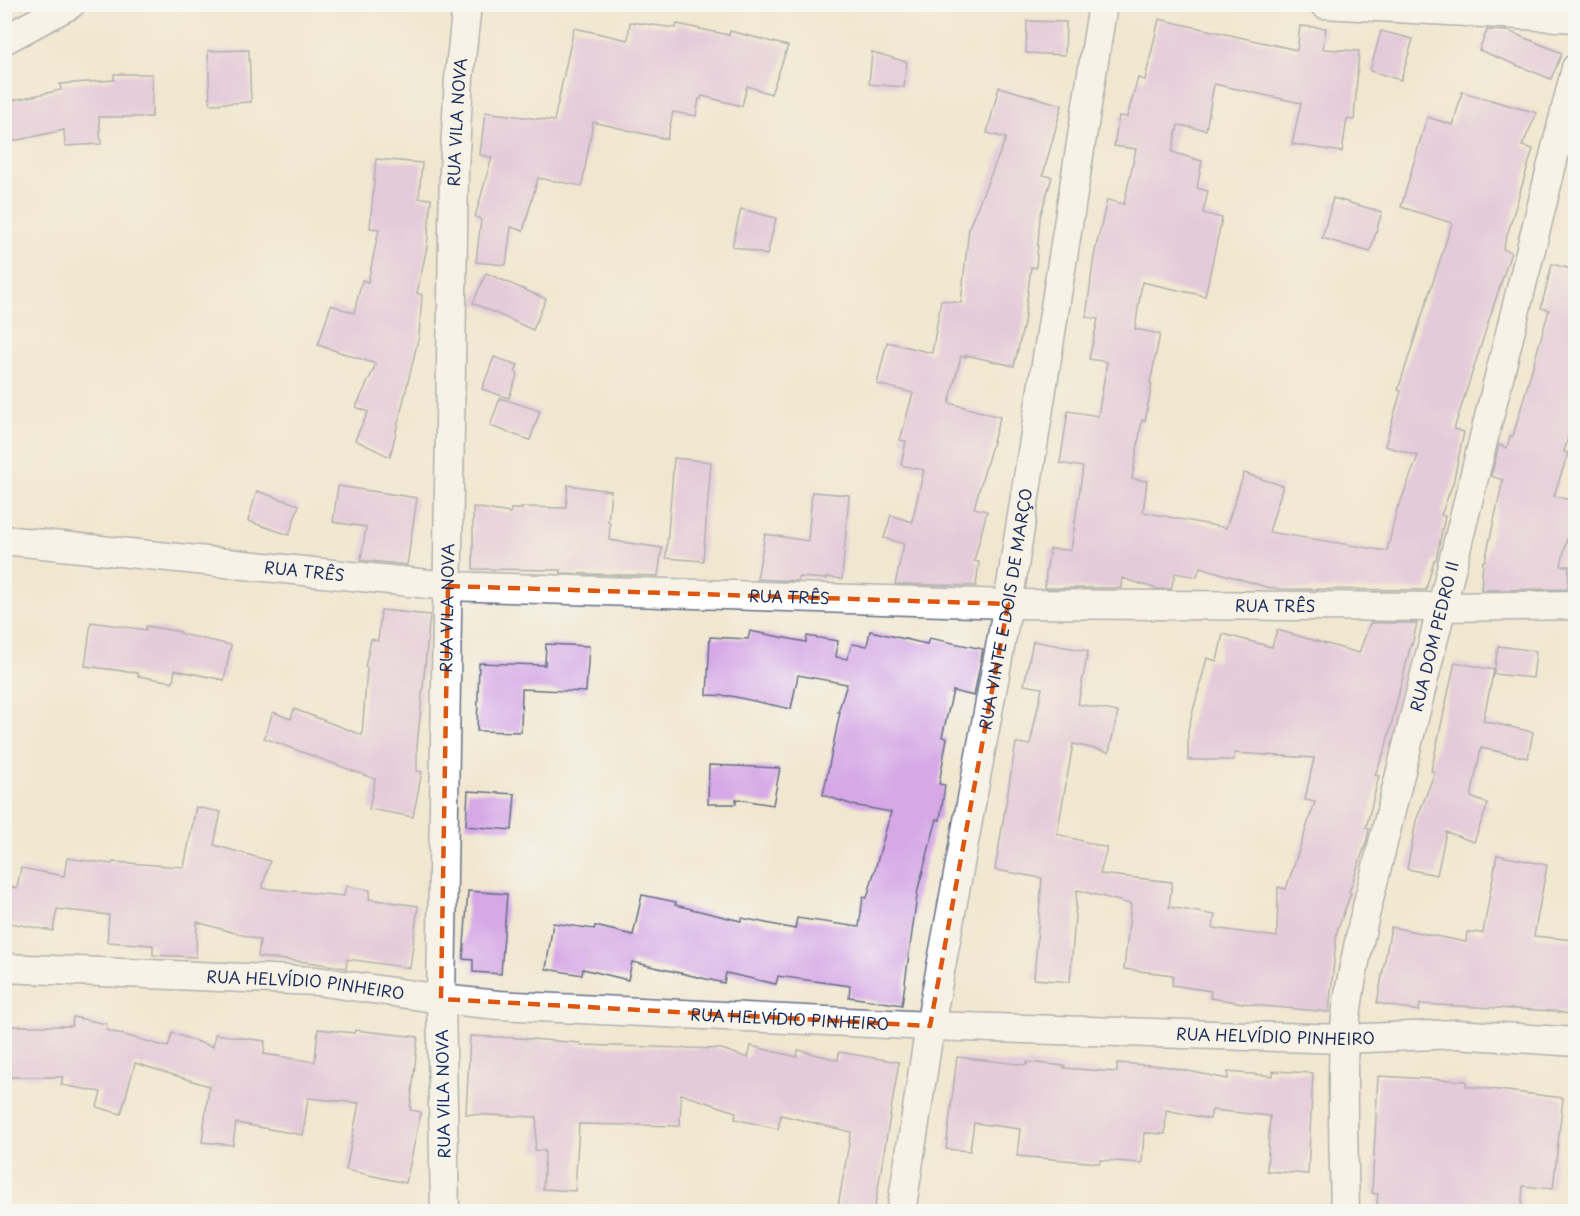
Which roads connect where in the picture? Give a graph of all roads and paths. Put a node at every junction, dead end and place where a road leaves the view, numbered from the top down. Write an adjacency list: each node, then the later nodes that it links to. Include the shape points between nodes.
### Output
1 (71, 4): 6 (street)
2 (467, 4): 9 (street, RUA VILA NOVA, via 454,170)
3 (1103, 4): 10 (street, RUA VINTE E DOIS DE MARÇO)
4 (1324, 4): 5 (street)
5 (1575, 18)
6 (4, 40)
7 (1575, 68): 12 (street, RUA DOM PEDRO II)
8 (4, 540): 9 (street, RUA TRÊS)
9 (448, 586): 10 (street, RUA TRÊS); 14 (street, RUA VILA NOVA)
10 (1008, 604): 12 (street, RUA TRÊS); 15 (street, RUA VINTE E DOIS DE MARÇO)
11 (1575, 605): 12 (street, RUA TRÊS)
12 (1442, 607): 16 (street, RUA DOM PEDRO II, via 1363,923 1350,983)
13 (4, 968): 14 (street, RUA HELVÍDIO PINHEIRO, via 317,981)
14 (441, 999): 15 (street, RUA HELVÍDIO PINHEIRO); 18 (street, RUA VILA NOVA)
15 (930, 1026): 16 (street, RUA HELVÍDIO PINHEIRO); 19 (street, RUA VINTE E DOIS DE MARÇO)
16 (1344, 1039): 17 (street, RUA HELVÍDIO PINHEIRO, via 1456,1034); 20 (street, RUA DOM PEDRO II)
17 (1575, 1042)
18 (445, 1212)
19 (901, 1212)
20 (1345, 1212)

